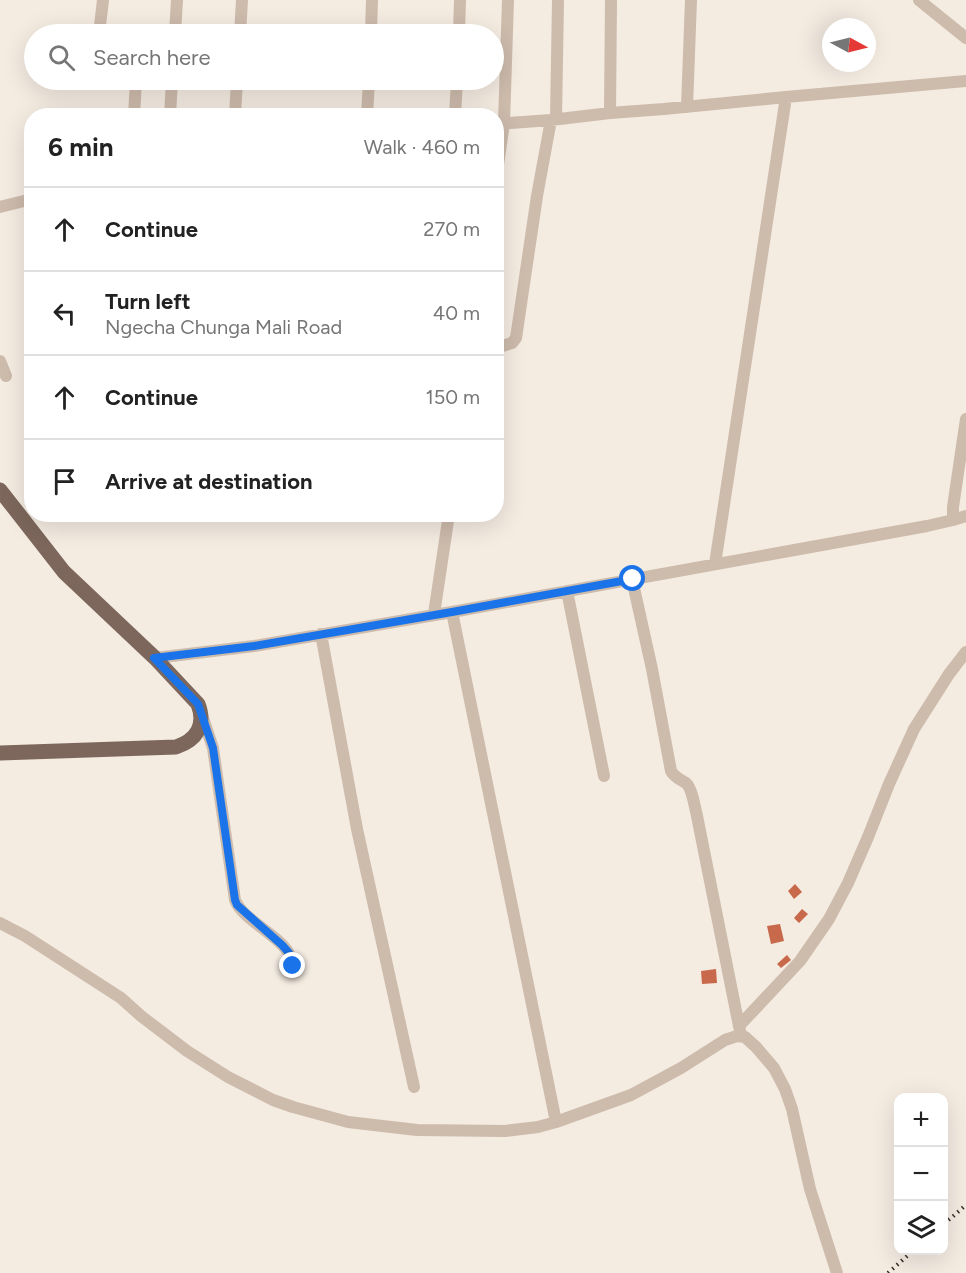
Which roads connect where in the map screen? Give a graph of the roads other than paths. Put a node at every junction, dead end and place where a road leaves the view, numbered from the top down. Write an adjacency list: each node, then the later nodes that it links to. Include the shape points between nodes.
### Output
1 (103, 0): 11 (street)
2 (177, 0): 12 (street)
3 (242, 0): 13 (street)
4 (372, 0): 14 (street)
5 (460, 0): 15 (street)
6 (508, 0): 17 (street)
7 (558, 0): 34 (street)
8 (611, 0): 33 (street)
9 (691, 0): 26 (street)
10 (919, 0): 16 (street)
11 (100, 24)
12 (176, 24)
13 (241, 24)
14 (371, 24)
15 (459, 24)
16 (966, 39)
17 (504, 62)
18 (966, 81): 25 (street)
19 (135, 90): 27 (street)
20 (171, 90): 28 (street)
21 (236, 90): 29 (street)
22 (368, 90): 30 (street)
23 (456, 90): 31 (street)
24 (502, 90): 32 (street)
25 (786, 97): 26 (street); 48 (street)
26 (687, 107): 33 (street)
27 (134, 108)
28 (170, 108)
29 (235, 108)
30 (367, 108)
31 (455, 108)
32 (501, 108)
33 (610, 113): 34 (street)
34 (554, 119): 35 (street); 38 (street, via 537,195 516,338)
35 (504, 123)
36 (24, 201): 37 (street)
37 (0, 207)
38 (504, 346)
39 (0, 361): 40 (street)
40 (6, 376)
41 (966, 419): 44 (street)
42 (0, 490): 45 (main road)
43 (966, 516): 44 (street)
44 (953, 520): 48 (street)
45 (24, 521)
46 (25, 522): 55 (main road, via 64,572)
47 (448, 522): 52 (street)
48 (715, 564): 49 (street)
49 (633, 579): 50 (street); 61 (street, via 671,771 689,787 697,816)
50 (567, 591): 51 (street); 58 (street)
51 (452, 612): 52 (street); 63 (street)
52 (434, 614): 53 (street)
53 (321, 634): 55 (street); 62 (street, via 357,829)
54 (966, 652): 61 (street, via 914,729 829,919 800,961)
55 (154, 658): 56 (main road, via 198,704)
56 (202, 714): 57 (main road, via 193,739 176,747); 60 (street, via 213,748 235,900 241,910 282,945)
57 (0, 753)
58 (604, 776)
59 (0, 923): 63 (street, via 121,998 187,1051 273,1100 348,1122 417,1130 505,1131)
60 (293, 966)
61 (740, 1031): 63 (street, via 632,1095); 64 (street, via 774,1068 785,1089 810,1189)
62 (414, 1087)
63 (556, 1122)
64 (837, 1273)

